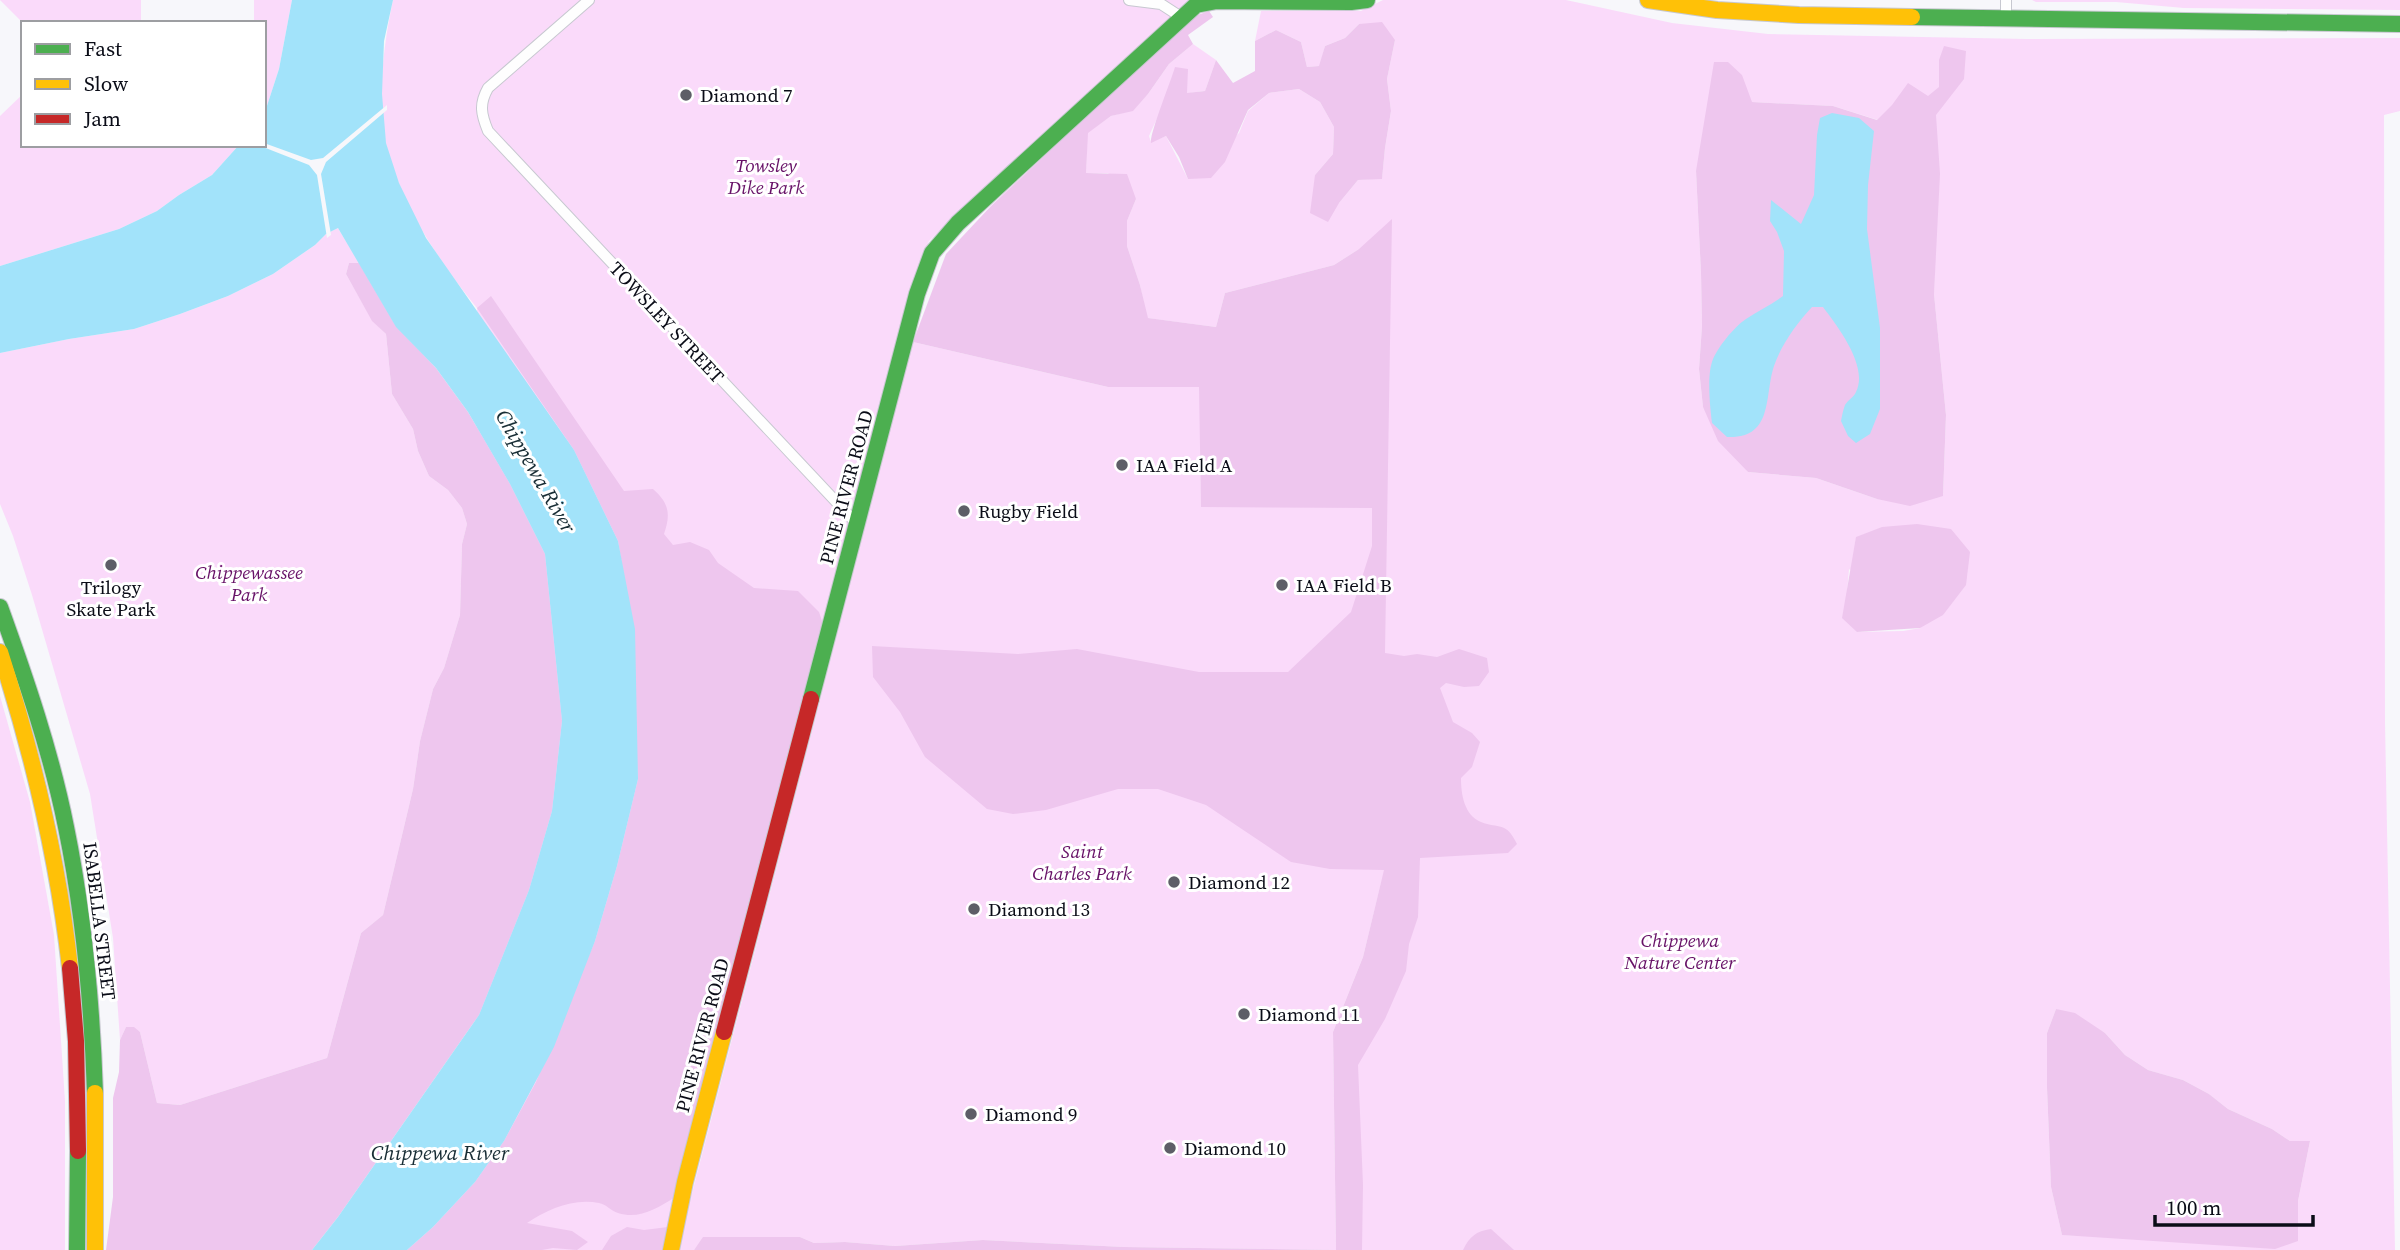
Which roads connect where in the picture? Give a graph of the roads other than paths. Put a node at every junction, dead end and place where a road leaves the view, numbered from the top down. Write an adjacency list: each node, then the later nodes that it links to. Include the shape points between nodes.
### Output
1 (589, 0): 9 (street, TOWSLEY STREET, via 488,88 481,101 488,131)
2 (1129, 0): 6 (street, via 1161,4)
3 (1367, 0): 6 (main road, PINE RIVER ROAD, via 1217,1 1196,5)
4 (1648, 0): 7 (main road, via 1765,14)
5 (2006, 0): 7 (street)
6 (1181, 17): 9 (main road, PINE RIVER ROAD, via 958,223 932,253)
7 (2006, 18): 8 (main road)
8 (2400, 24)
9 (857, 524): 14 (main road, PINE RIVER ROAD)
10 (0, 607): 13 (main road, ISABELLA STREET, via 44,736 82,921 94,1065)
11 (0, 652): 12 (main road, ISABELLA STREET, via 41,793 65,928 77,1083)
12 (77, 1250)
13 (95, 1250)
14 (671, 1250)

